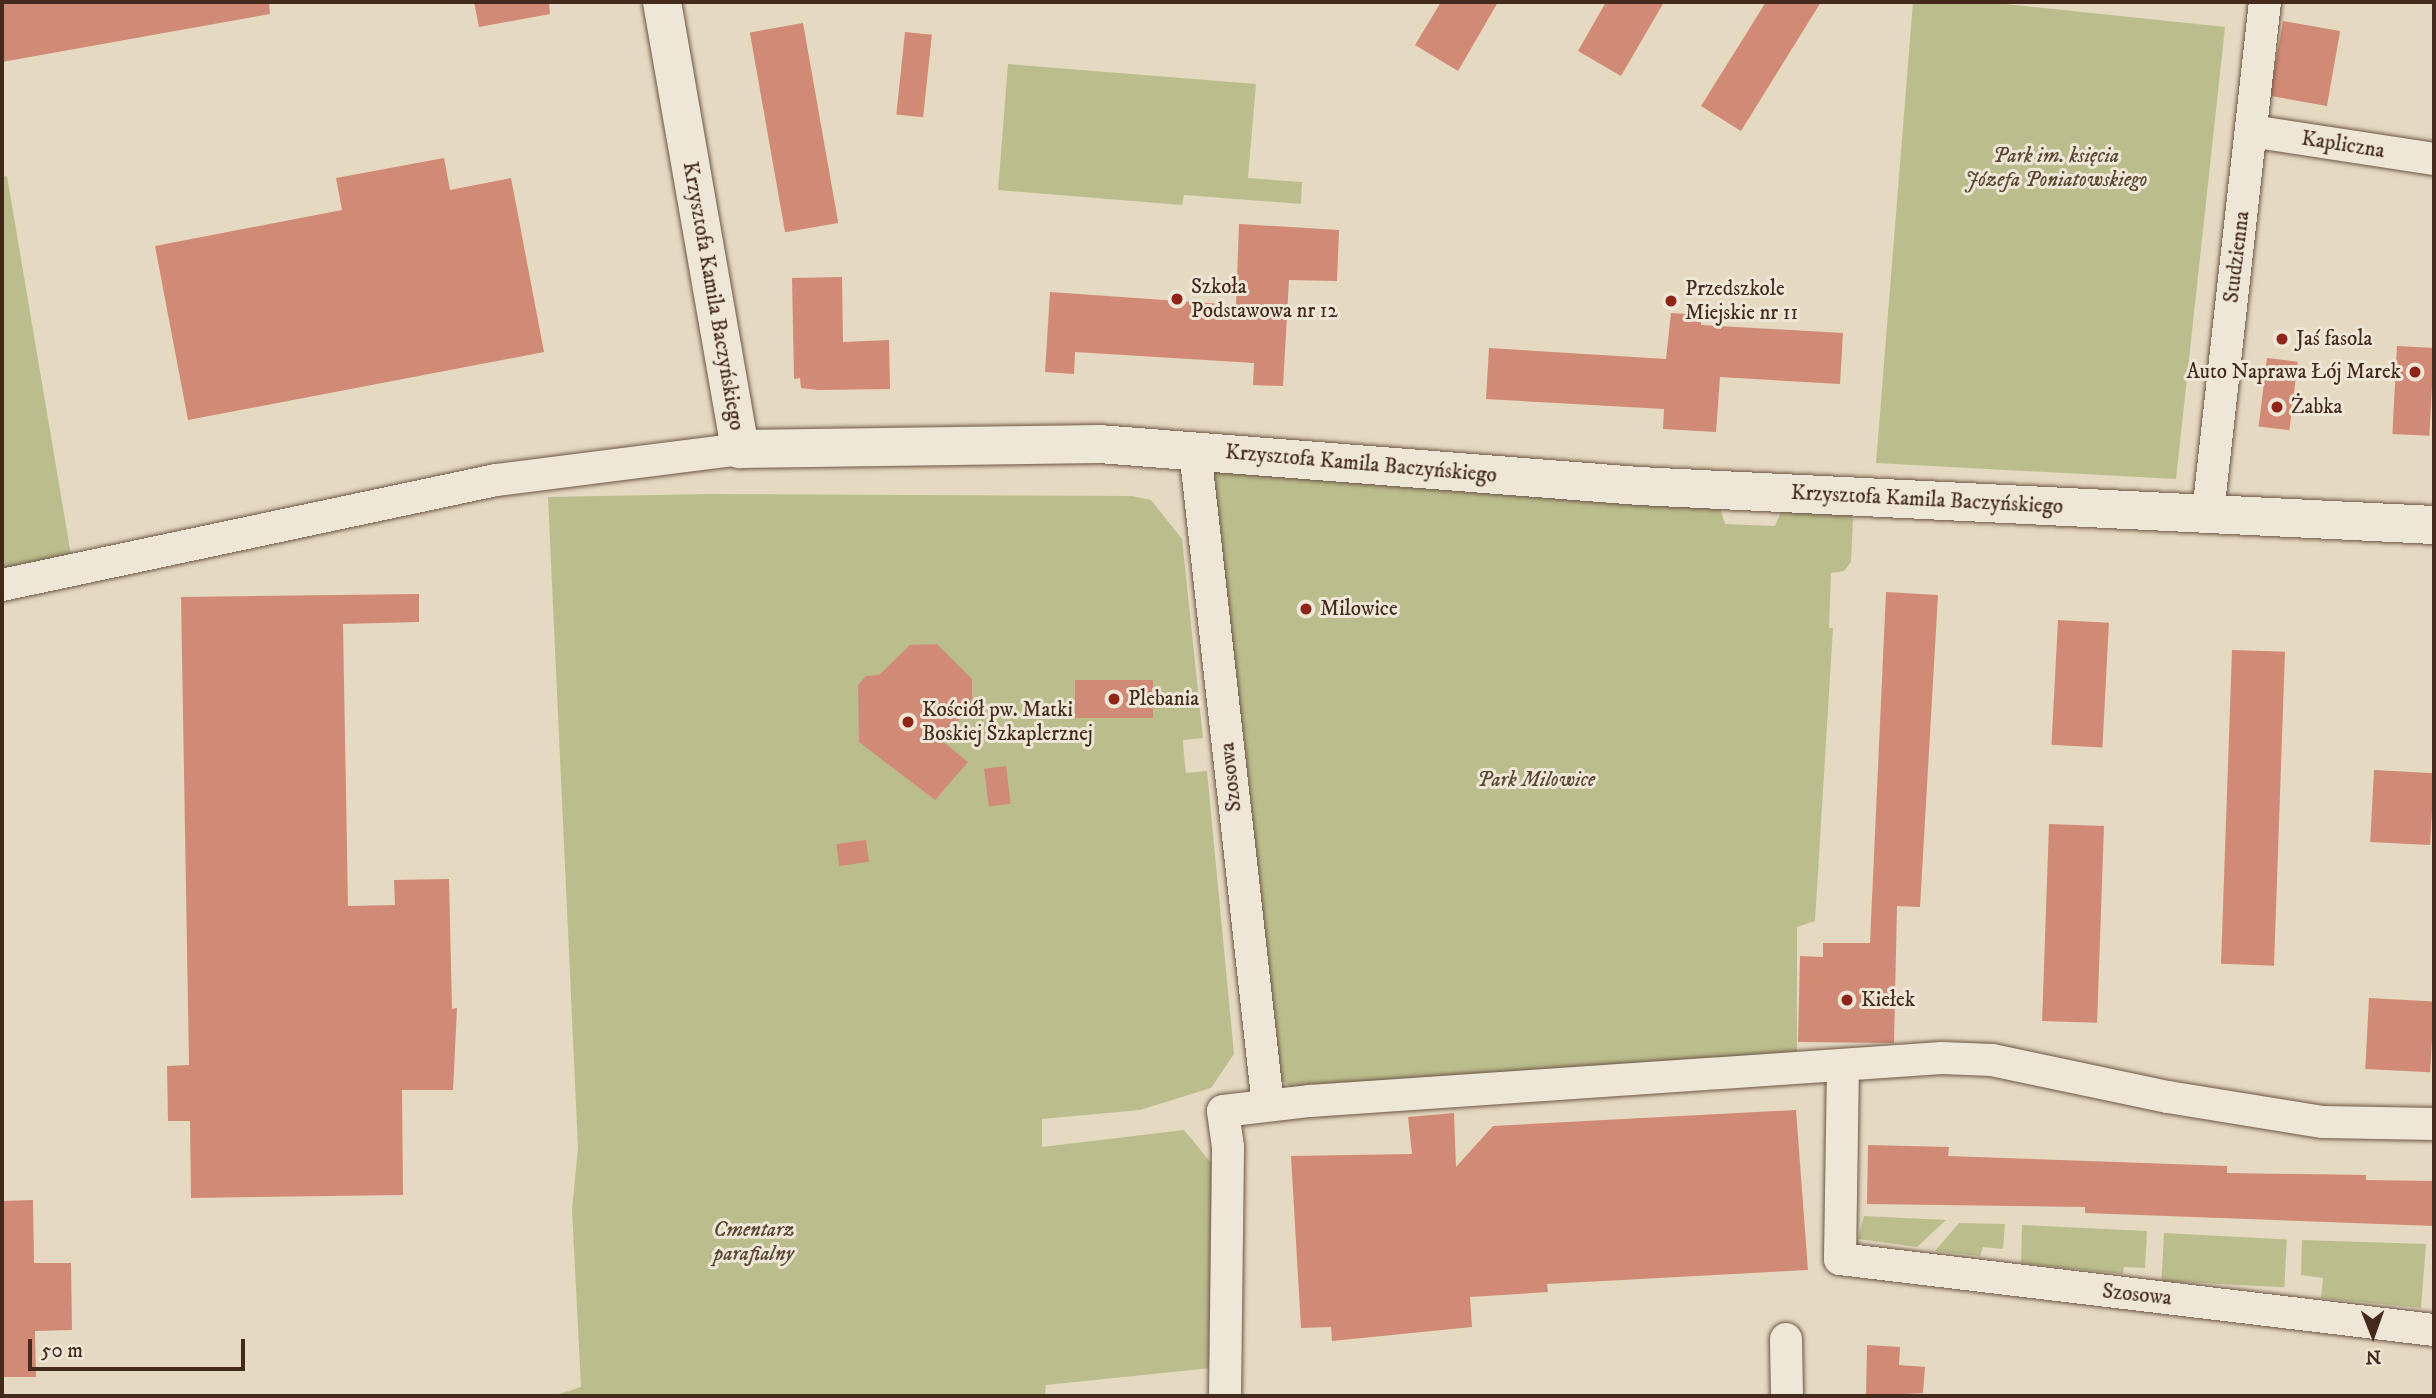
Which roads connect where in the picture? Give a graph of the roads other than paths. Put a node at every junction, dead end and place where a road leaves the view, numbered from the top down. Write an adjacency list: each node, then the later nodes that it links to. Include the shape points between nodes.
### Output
1 (663, 2): 5 (street, Krzysztofa Kamila Baczyńskiego)
2 (2259, 2): 3 (street, Studzienna)
3 (2251, 131): 4 (street, Kapliczna); 7 (street, Studzienna)
4 (2434, 159)
5 (740, 449): 6 (street, Krzysztofa Kamila Baczyńskiego, via 1016,443); 9 (street, via 496,480)
6 (1195, 450): 7 (street, Krzysztofa Kamila Baczyńskiego, via 1639,486); 11 (street, Szosowa)
7 (2208, 513): 8 (street, Krzysztofa Kamila Baczyńskiego)
8 (2434, 525)
9 (2, 585)
10 (1843, 1066): 11 (street); 12 (street, via 1993,1060 2323,1122); 13 (street, Szosowa, via 1840,1259)
11 (1268, 1105): 15 (street, via 1223,1111 1228,1147)
12 (2434, 1124)
13 (2434, 1330)
14 (1786, 1339): 16 (street)
15 (1224, 1396)
16 (1787, 1396)

